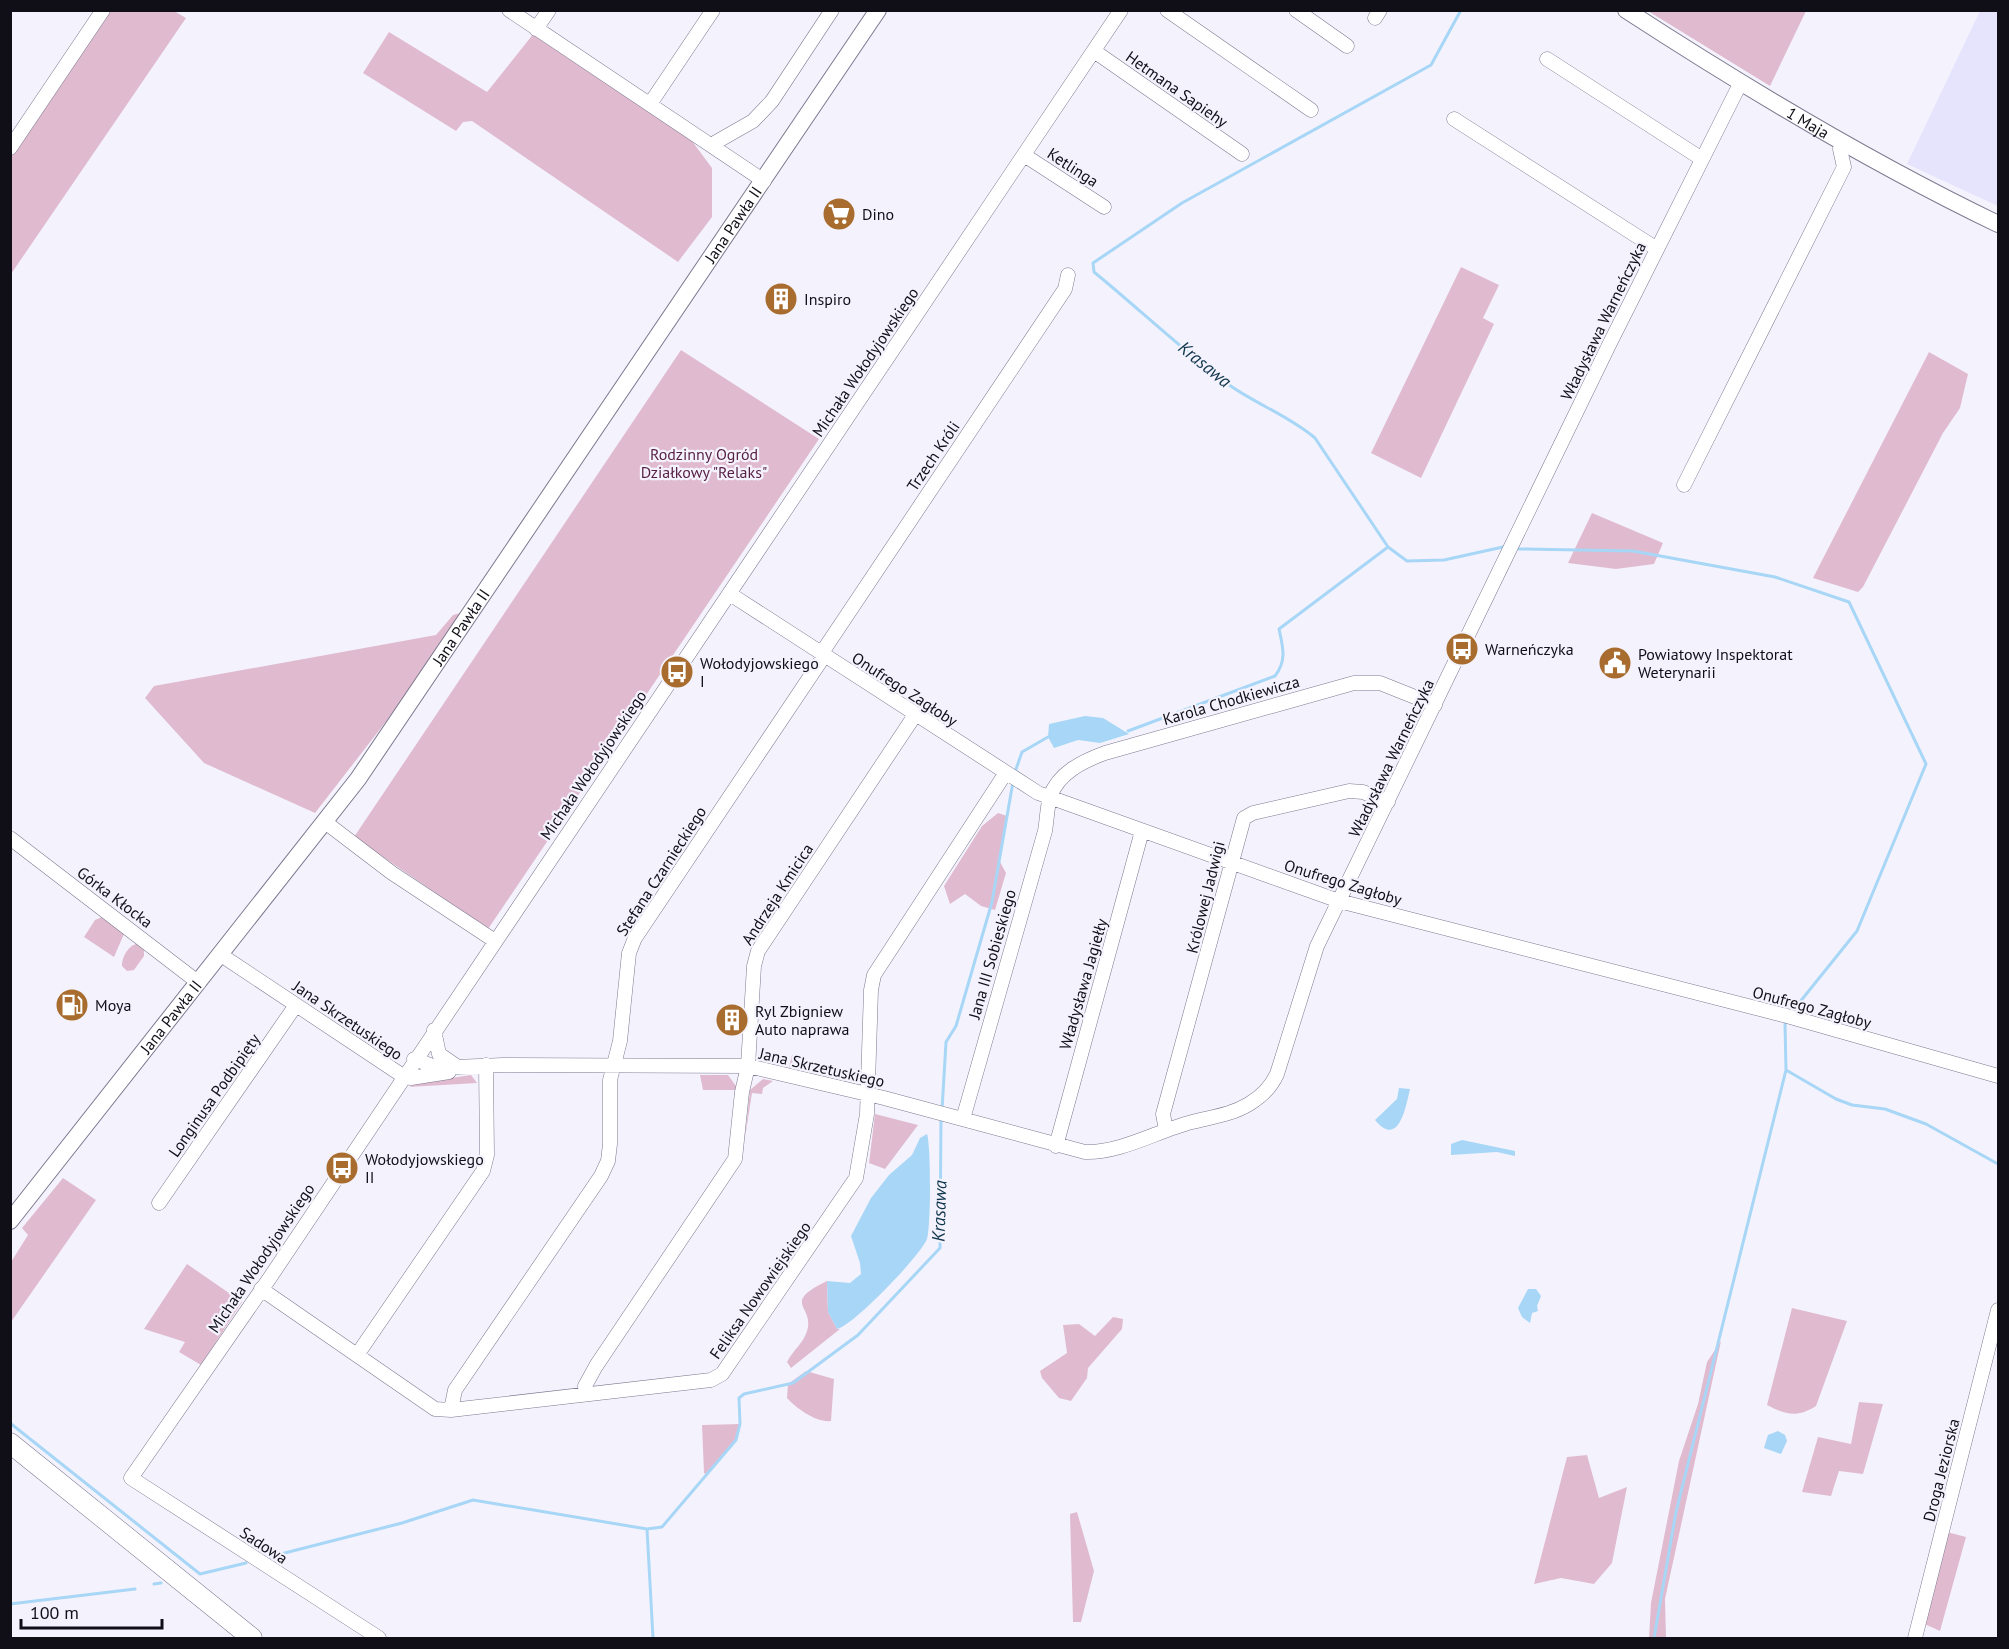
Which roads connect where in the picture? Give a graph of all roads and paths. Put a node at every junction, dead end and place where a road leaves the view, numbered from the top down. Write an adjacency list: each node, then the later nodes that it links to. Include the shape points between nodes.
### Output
1 (104, 10): 21 (street)
2 (509, 10): 11 (street)
3 (549, 10): 11 (street)
4 (713, 10): 16 (street)
5 (832, 10): 20 (street, via 772,101 753,121)
6 (878, 10): 25 (main road, Jana Pawła II)
7 (1122, 10): 13 (street, Michała Wołodyjowskiego)
8 (1167, 10): 17 (street)
9 (1296, 10): 12 (street)
10 (1626, 10): 15 (main road, 1 Maja)
11 (536, 29): 16 (street)
12 (1347, 46)
13 (1094, 51): 22 (street, Michała Wołodyjowskiego); 23 (street, Hetmana Sapiehy)
14 (1547, 59): 24 (street)
15 (1740, 84): 19 (main road, 1 Maja); 24 (street, Władysława Warneńczyka)
16 (650, 104): 20 (street)
17 (1311, 110)
18 (1454, 119): 28 (street)
19 (1843, 143): 27 (main road, 1 Maja); 30 (street, via 1840,149 1844,167)
20 (711, 145): 25 (street)
21 (10, 148)
22 (1024, 154): 26 (street, Ketlinga); 31 (street, Michała Wołodyjowskiego)
23 (1242, 154)
24 (1702, 159): 28 (street, Władysława Warneńczyka)
25 (764, 181): 38 (main road, Jana Pawła II, via 399,721)
26 (1104, 207)
27 (1998, 224)
28 (1657, 249): 33 (street, Władysława Warneńczyka)
29 (1068, 275): 32 (street, Trzech Króli, via 1065,290)
30 (1684, 485)
31 (730, 594): 32 (street, Onufrego Zagłoby); 43 (street, Michała Wołodyjowskiego)
32 (822, 655): 34 (street, Onufrego Zagłoby); 50 (street, Stefana Czarnieckiego, via 635,938 629,953 620,1041)
33 (1435, 705): 36 (street, Karola Chodkiewicza, via 1380,683 1354,683 1095,757 1058,782); 37 (street, Władysława Warneńczyka)
34 (915, 715): 35 (street, Onufrego Zagłoby); 51 (street, Andrzeja Kmicica, via 758,951)
35 (1011, 777): 36 (street, Onufrego Zagłoby); 55 (street, Feliksa Nowowiejskiego, via 874,975)
36 (1050, 797): 39 (street, Onufrego Zagłoby); 56 (street, Jana III Sobieskiego, via 1044,831)
37 (1388, 802): 41 (street, Królowej Jadwigi, via 1349,791 1247,815); 42 (street, Władysława Warneńczyka)
38 (325, 822): 43 (street, via 392,873); 44 (main road, Jana Pawła II)
39 (1142, 831): 41 (street, Onufrego Zagłoby); 58 (street, Władysława Jagiełły)
40 (10, 838): 45 (street, Górka Kłocka)
41 (1232, 862): 42 (street, Onufrego Zagłoby); 57 (street, Królowej Jadwigi, via 1163,1114)
42 (1339, 901): 54 (street, Onufrego Zagłoby, via 1787,1016); 57 (street, Władysława Warneńczyka, via 1309,967 1280,1067 1268,1089 1250,1104 1231,1112)
43 (495, 941): 47 (street, Michała Wołodyjowskiego)
44 (221, 955): 45 (main road, Jana Pawła II); 46 (street, Jana Skrzetuskiego)
45 (199, 983): 60 (main road, Jana Pawła II)
46 (296, 1005): 53 (street, Jana Skrzetuskiego); 59 (street, Longinusa Podbipięty)
47 (434, 1030): 48 (street, Michała Wołodyjowskiego); 52 (street, via 436,1048 443,1059)
48 (414, 1059): 52 (street, Jana Skrzetuskiego, via 433,1066); 53 (street, Michała Wołodyjowskiego)
49 (486, 1065): 50 (street, Jana Skrzetuskiego); 52 (street, Jana Skrzetuskiego); 63 (street, via 488,1147 483,1171)
50 (612, 1065): 51 (street, Jana Skrzetuskiego); 65 (street, Stefana Czarnieckiego, via 608,1161 455,1390)
51 (748, 1066): 55 (street, Jana Skrzetuskiego); 64 (street, Andrzeja Kmicica, via 731,1168 596,1366 585,1386)
52 (466, 1067): 53 (street, Jana Skrzetuskiego, via 411,1078)
53 (403, 1076): 61 (street, Michała Wołodyjowskiego)
54 (1998, 1076)
55 (867, 1094): 56 (street, Jana Skrzetuskiego); 64 (street, Feliksa Nowowiejskiego, via 856,1178 730,1365 711,1380)
56 (963, 1119): 58 (street, Jana Skrzetuskiego)
57 (1166, 1130): 58 (street, Władysława Warneńczyka, via 1103,1151)
58 (1056, 1146)
59 (159, 1203)
60 (10, 1221)
61 (261, 1289): 63 (street, Feliksa Nowowiejskiego); 67 (street, Michała Wołodyjowskiego)
62 (1998, 1310): 70 (street, Droga Jeziorska)
63 (357, 1355): 65 (street, Feliksa Nowowiejskiego, via 429,1406)
64 (586, 1394): 65 (street, Feliksa Nowowiejskiego)
65 (451, 1410)
66 (10, 1443): 68 (highway)
67 (131, 1478): 69 (street, Sadowa)
68 (252, 1638)
69 (379, 1638)
70 (1915, 1638)

